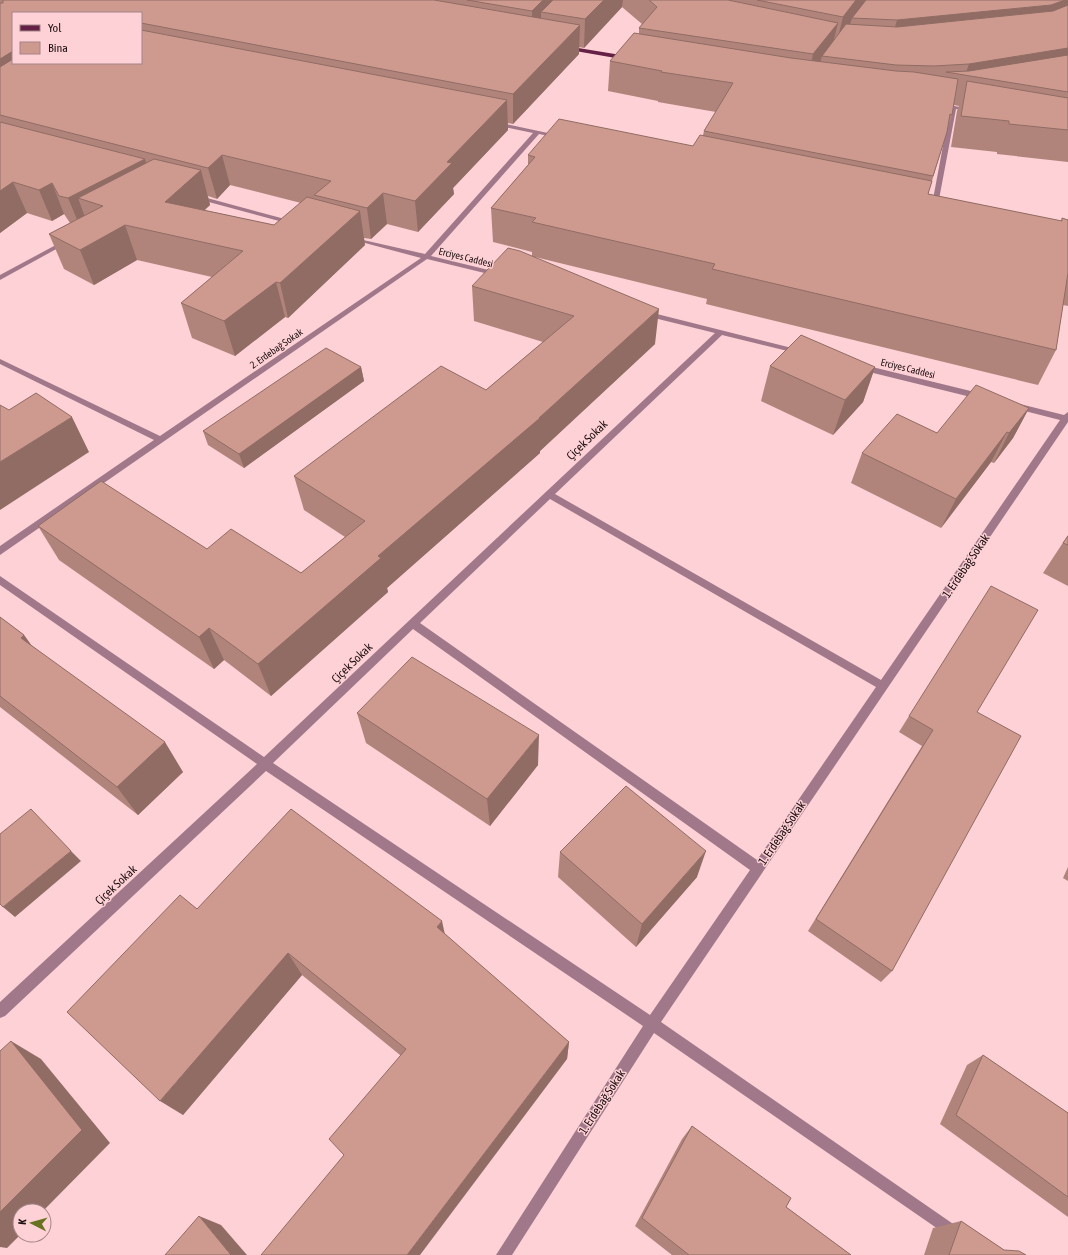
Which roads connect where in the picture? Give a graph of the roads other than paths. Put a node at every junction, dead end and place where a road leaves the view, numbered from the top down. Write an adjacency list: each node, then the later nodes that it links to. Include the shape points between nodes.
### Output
1 (561, 47): 2 (main road)
2 (631, 59)
3 (930, 103): 4 (street)
4 (953, 107): 5 (street); 11 (street)
5 (976, 111)
6 (490, 123): 7 (street)
7 (537, 132): 8 (street); 16 (street, 2. Erdebağ Sokak)
8 (568, 138)
9 (188, 195): 13 (street)
10 (925, 212): 11 (street)
11 (933, 214): 12 (street)
12 (940, 215)
13 (303, 225)
14 (342, 235): 16 (street, Erciyes Caddesi)
15 (75, 237): 18 (street)
16 (426, 257): 17 (street, Erciyes Caddesi); 27 (street, 2. Erdebağ Sokak)
17 (503, 277)
18 (0, 278)
19 (635, 310): 20 (street)
20 (720, 332): 21 (street); 28 (street, Çiçek Sokak)
21 (805, 353)
22 (0, 361): 27 (street)
23 (851, 364): 24 (street, Erciyes Caddesi)
24 (990, 399)
25 (1005, 403): 26 (street)
26 (1068, 417): 32 (street, 1. Erdebağ Sokak)
27 (161, 440): 29 (street, 2. Erdebağ Sokak)
28 (549, 494): 31 (street, Çiçek Sokak); 32 (street)
29 (0, 551)
30 (0, 580): 33 (street)
31 (413, 624): 33 (street, Çiçek Sokak); 34 (street)
32 (883, 686): 34 (street, 1. Erdebağ Sokak)
33 (265, 764): 35 (street, Çiçek Sokak); 36 (street)
34 (758, 868): 36 (street, 1. Erdebağ Sokak)
35 (0, 1011)
36 (652, 1024): 37 (street); 38 (street, 1. Erdebağ Sokak)
37 (967, 1241)
38 (503, 1255)

